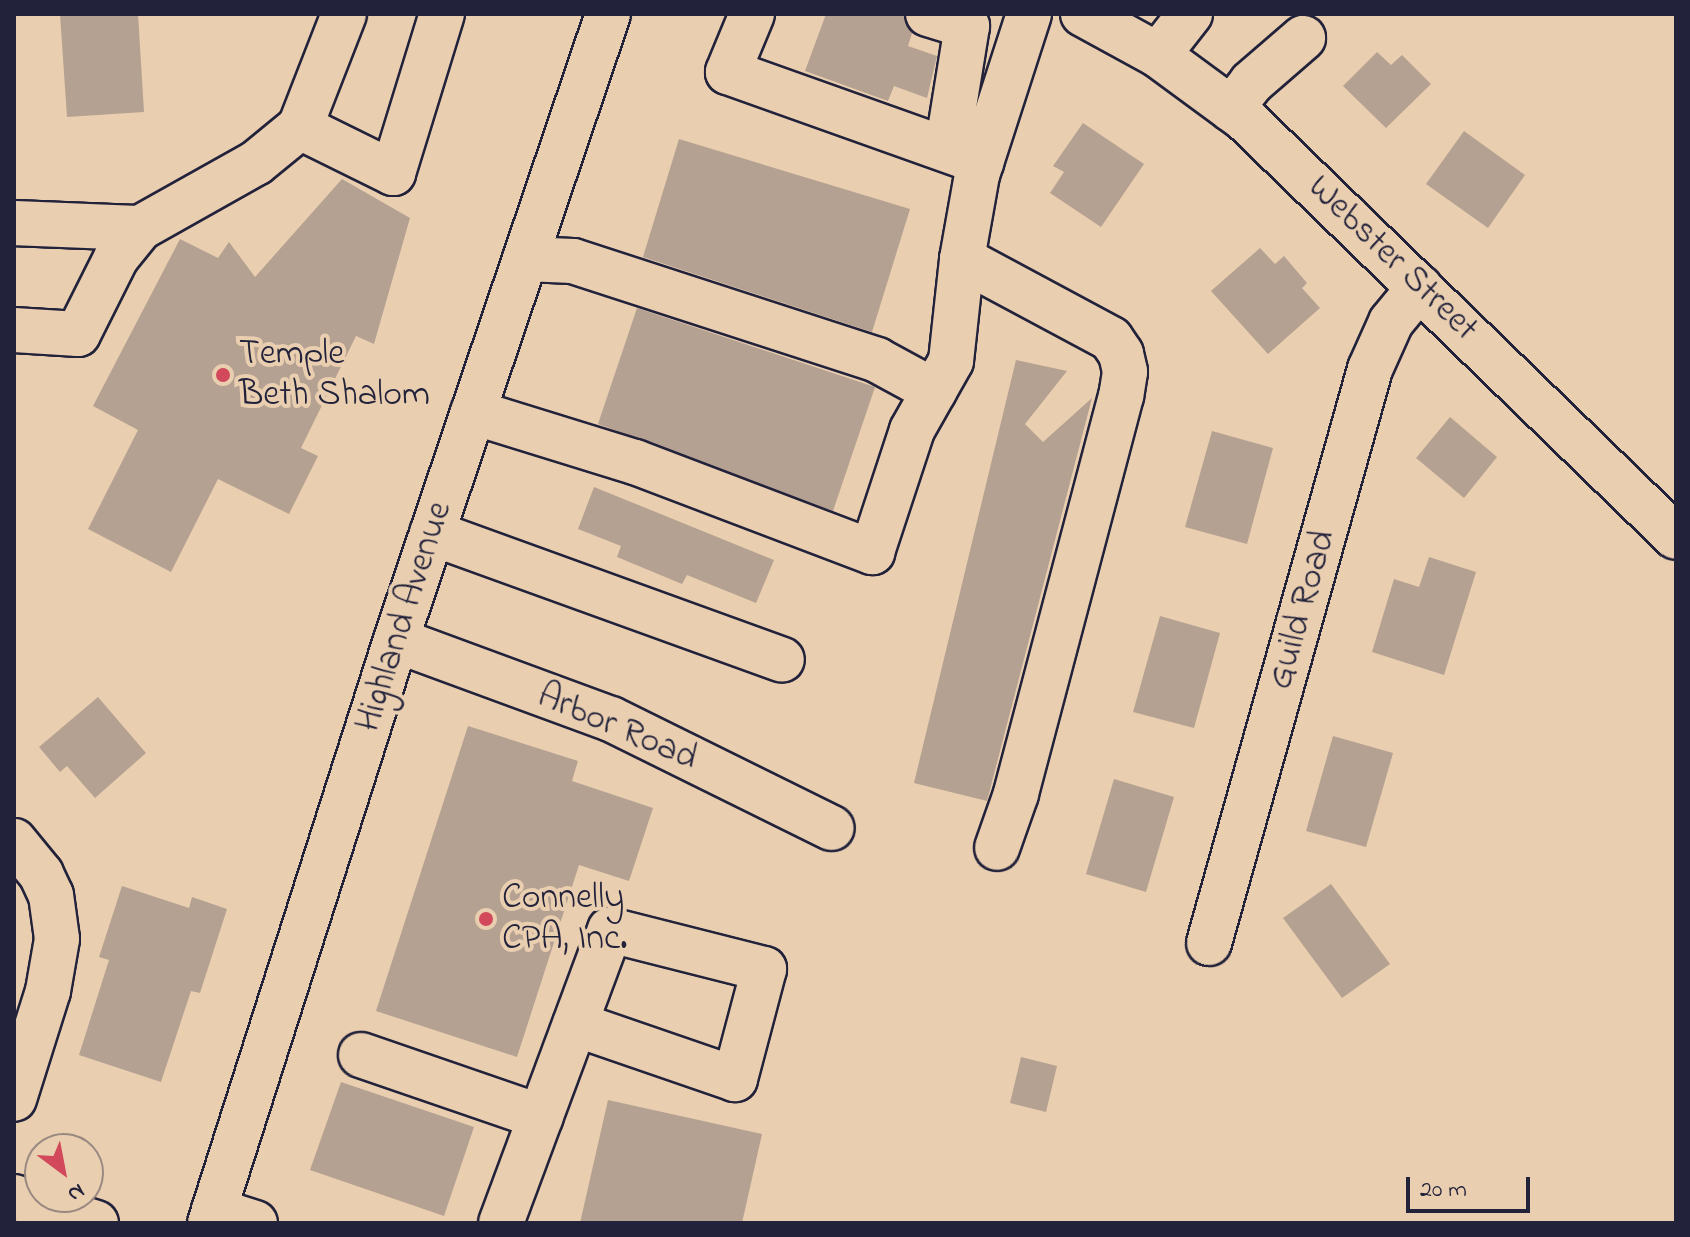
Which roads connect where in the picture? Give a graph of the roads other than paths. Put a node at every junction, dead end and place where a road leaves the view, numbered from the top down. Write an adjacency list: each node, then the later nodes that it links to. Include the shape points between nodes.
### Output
1 (344, 14): 12 (street)
2 (442, 14): 12 (street, via 393,173)
3 (608, 14): 16 (street, Highland Avenue)
4 (752, 14): 13 (street, via 728,72)
5 (1029, 14): 13 (street)
6 (1083, 14): 10 (street, Webster Street)
7 (1190, 14): 10 (street)
8 (955, 18): 13 (street)
9 (1303, 38): 11 (street, via 1251,83)
10 (1158, 55): 11 (street, Webster Street)
11 (1231, 109): 18 (street, Webster Street)
12 (300, 127): 15 (street, via 256,163)
13 (964, 155): 17 (street)
14 (14, 223): 15 (street)
15 (140, 228): 19 (street, via 116,258 78,334)
16 (525, 259): 20 (street, via 573,261 877,360); 21 (street, Highland Avenue)
17 (962, 259): 20 (street, via 955,346); 28 (street, via 1096,327 1121,354 1125,372 1016,794)
18 (1420, 287): 23 (street, Webster Street); 29 (street, Guild Road, via 1391,322 1370,369)
19 (14, 330)
20 (934, 391): 21 (street, via 912,430 872,552 635,462)
21 (473, 412): 22 (street, Highland Avenue)
22 (432, 533): 24 (street, Highland Avenue); 25 (street)
23 (1676, 537)
24 (396, 640): 26 (street, Arbor Road, via 611,719); 35 (street, Highland Avenue)
25 (782, 660)
26 (832, 828)
27 (14, 841): 32 (street, via 51,895 57,939 48,991)
28 (997, 848)
29 (1209, 943)
30 (575, 1024): 33 (street)
31 (361, 1055): 33 (street)
32 (14, 1099)
33 (541, 1117): 38 (street)
34 (14, 1197): 36 (street)
35 (212, 1216): 37 (street)
36 (96, 1223)
37 (255, 1223)
38 (501, 1223)

